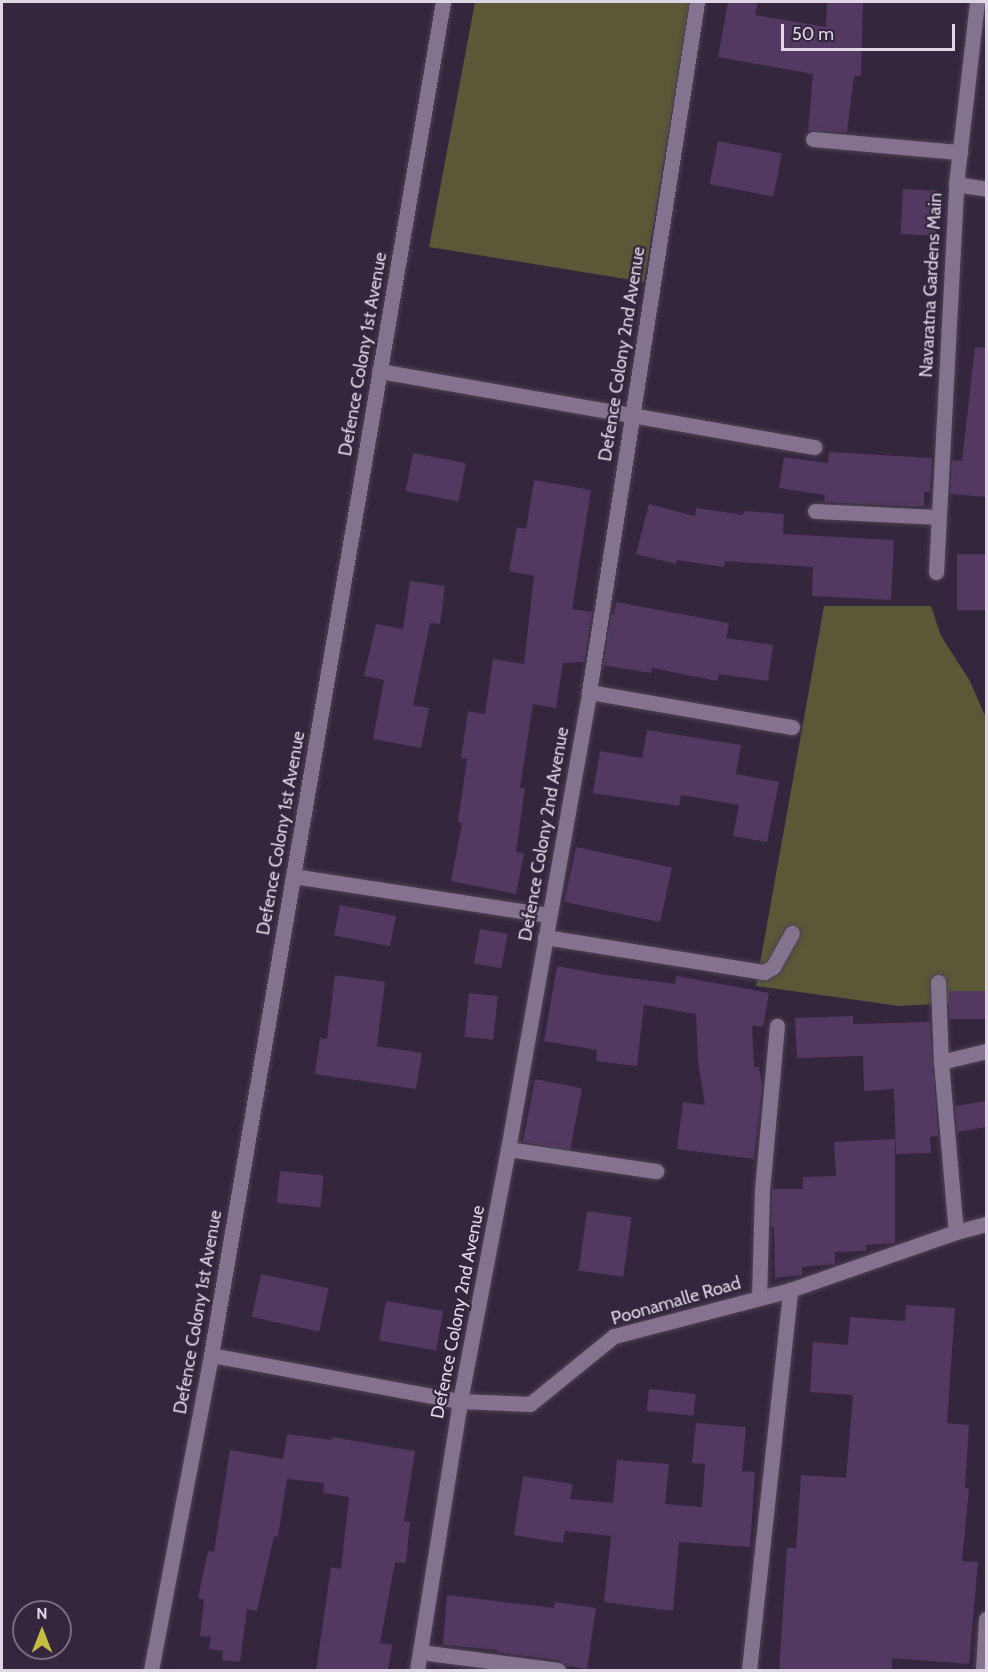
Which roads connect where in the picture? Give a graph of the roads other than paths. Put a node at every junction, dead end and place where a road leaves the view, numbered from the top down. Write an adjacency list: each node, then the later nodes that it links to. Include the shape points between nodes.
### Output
1 (443, 2): 8 (street, Defence Colony 1st Avenue)
2 (697, 2): 9 (street, Defence Colony 2nd Avenue)
3 (977, 2): 5 (street, Navaratna Gardens Main)
4 (813, 139): 5 (street)
5 (960, 152): 6 (street, Navaratna Gardens Main)
6 (956, 184): 7 (street); 12 (street, Navaratna Gardens Main)
7 (987, 189)
8 (379, 371): 9 (street); 16 (street, Defence Colony 1st Avenue)
9 (632, 416): 10 (street); 14 (street, Defence Colony 2nd Avenue)
10 (814, 447)
11 (815, 511): 12 (street)
12 (938, 517): 13 (street, Navaratna Gardens Main)
13 (936, 572)
14 (589, 692): 15 (street); 17 (street, Defence Colony 2nd Avenue)
15 (792, 727)
16 (293, 876): 17 (street); 30 (street, Defence Colony 1st Avenue)
17 (549, 915): 19 (street, Defence Colony 2nd Avenue)
18 (792, 933): 19 (street, via 773,967 764,972)
19 (545, 937): 24 (street, Defence Colony 2nd Avenue)
20 (938, 982): 23 (street)
21 (777, 1026): 29 (street, via 762,1190)
22 (987, 1052): 23 (street)
23 (941, 1062): 27 (street)
24 (508, 1149): 25 (street); 31 (street, Defence Colony 2nd Avenue)
25 (656, 1172)
26 (987, 1224): 27 (street, Poonamalle Road)
27 (956, 1232): 28 (street, Poonamalle Road)
28 (790, 1290): 29 (street, Poonamalle Road); 37 (street)
29 (759, 1299): 31 (street, Poonamalle Road, via 614,1336 530,1404)
30 (211, 1355): 31 (street, Poonamalle Road); 34 (street, Defence Colony 1st Avenue)
31 (460, 1401): 33 (street, Defence Colony 2nd Avenue)
32 (987, 1619): 38 (street)
33 (420, 1652): 35 (street, Defence Colony 2nd Avenue); 36 (street)
34 (150, 1671)
35 (417, 1671)
36 (558, 1671)
37 (749, 1671)
38 (982, 1671)

